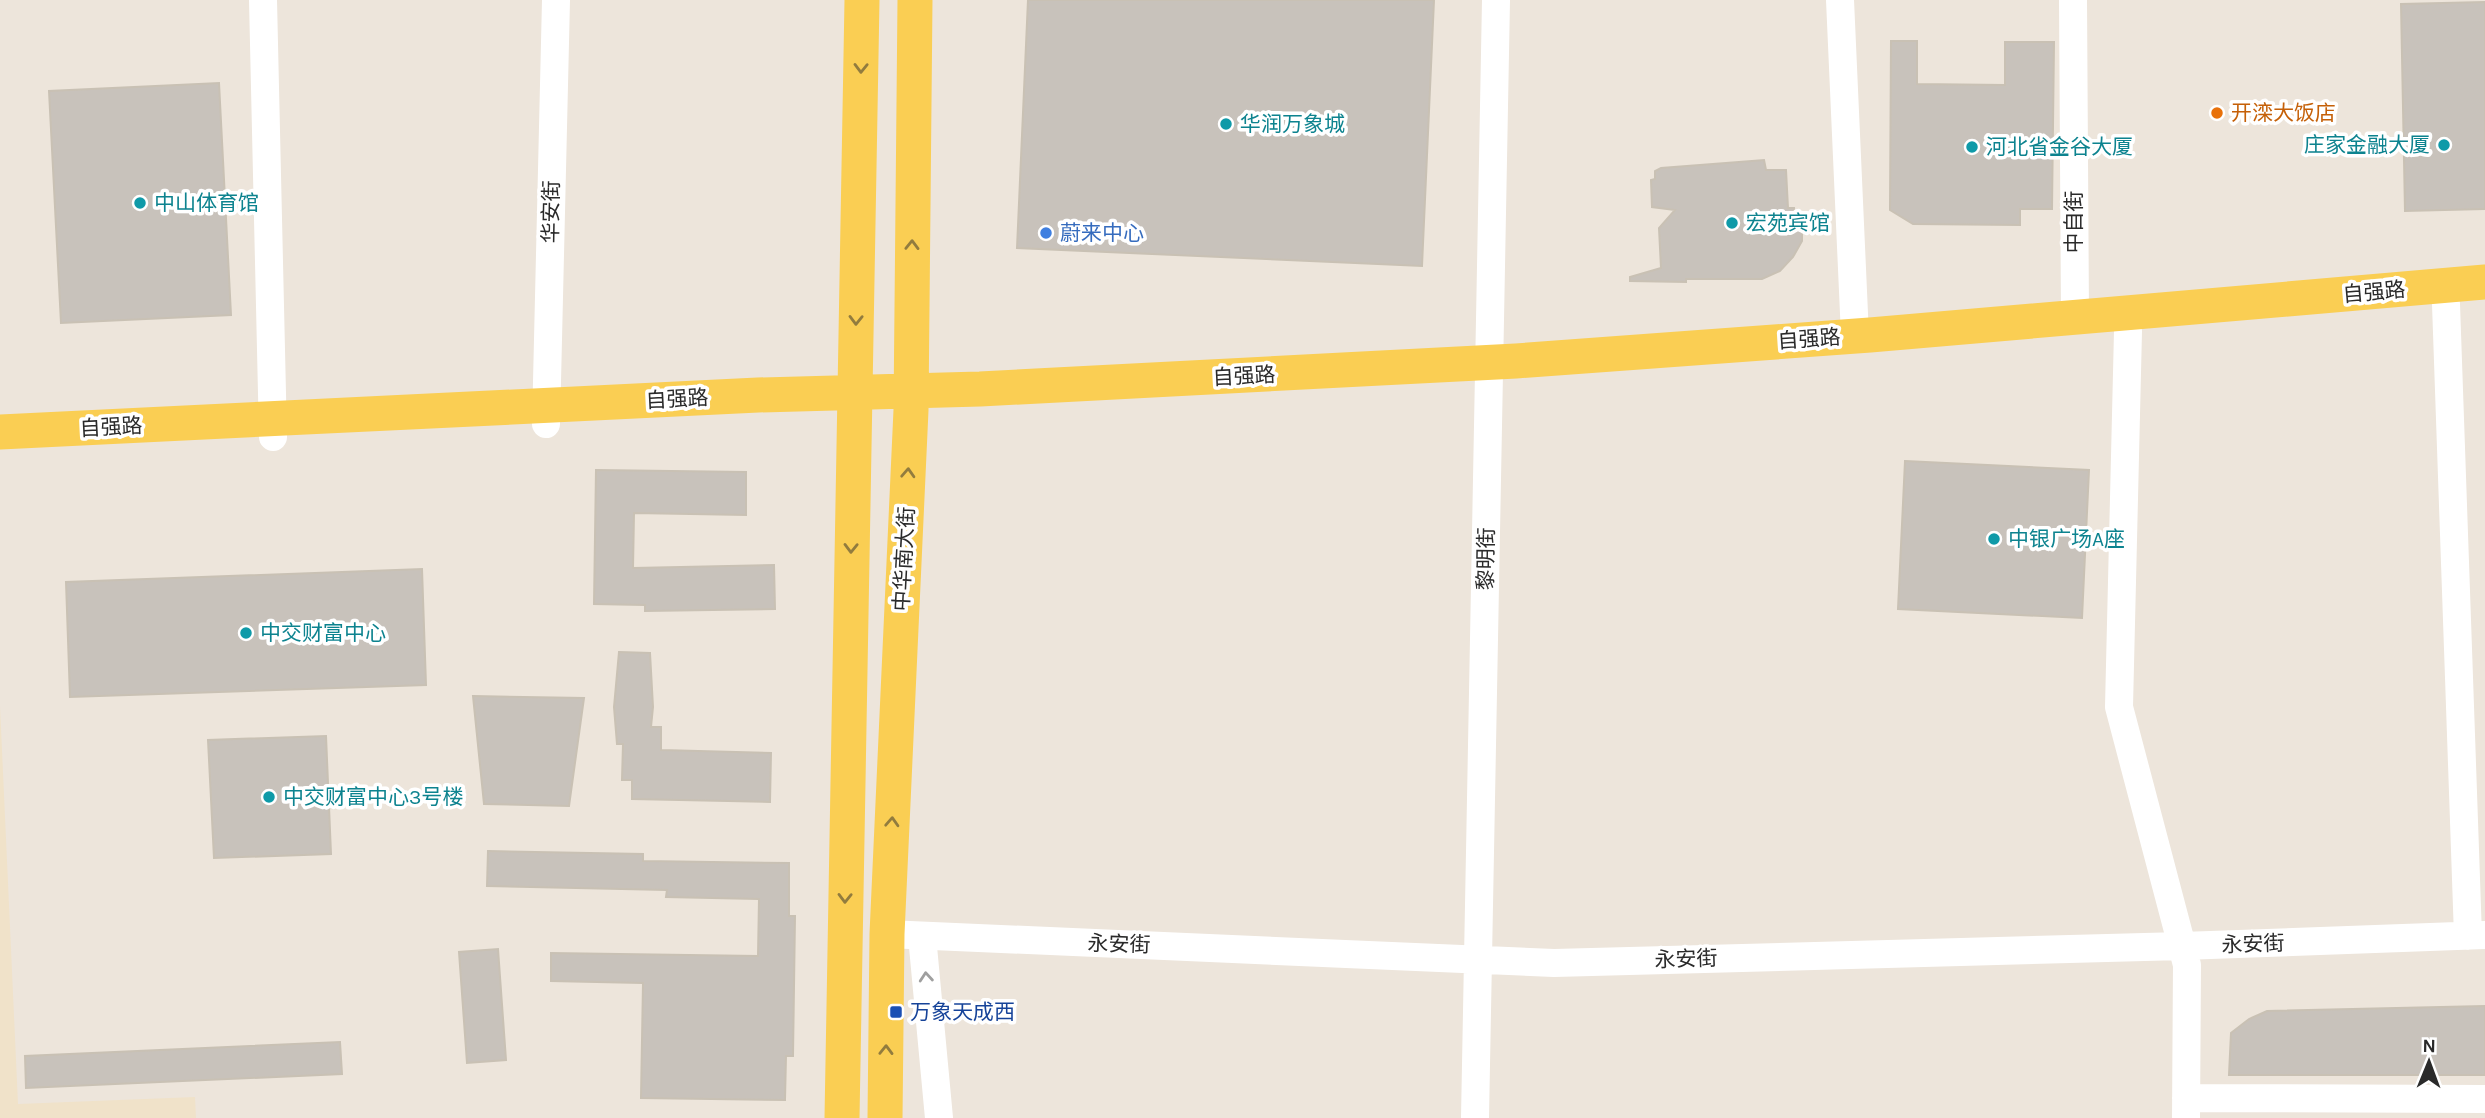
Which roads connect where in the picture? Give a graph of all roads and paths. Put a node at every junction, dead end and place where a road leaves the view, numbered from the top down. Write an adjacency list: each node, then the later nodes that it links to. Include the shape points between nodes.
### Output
1 (263, 0): 18 (street)
2 (556, 0): 17 (street, 华安街)
3 (862, 0): 16 (main road, one-way to 16)
4 (915, 0): 15 (main road, 中华南大街, one-way to 4)
5 (1496, 0): 14 (street, 黎明街)
6 (1840, 0): 13 (street)
7 (2073, 0): 11 (street, 中自街)
8 (2485, 282): 11 (main road, 自强路)
9 (2485, 301): 10 (main road, 自强路)
10 (2446, 304): 12 (main road, 自强路); 22 (street)
11 (2075, 317): 13 (main road, 自强路)
12 (2128, 331): 14 (main road, 自强路, via 1885,352); 24 (street, via 2119,707)
13 (1856, 336): 14 (main road, 自强路)
14 (1489, 372): 15 (main road, 自强路); 25 (street, 黎明街)
15 (911, 400): 16 (main road, 自强路); 21 (main road, 中华南大街, one-way to 15)
16 (854, 402): 17 (main road, 自强路); 28 (main road, one-way to 28)
17 (546, 415): 18 (main road, 自强路)
18 (272, 428): 19 (main road, 自强路); 20 (main road, 自强路)
19 (0, 432)
20 (0, 451)
21 (887, 934): 23 (street, 永安街); 29 (main road, 中华南大街, one-way to 21)
22 (2477, 935): 24 (street, 永安街)
23 (922, 936): 25 (street, 永安街); 30 (street, one-way to 23)
24 (2182, 946): 25 (street, 永安街, via 1554,963); 27 (street, via 2188,965)
25 (1478, 960): 31 (street, 黎明街)
26 (2485, 1100): 27 (street)
27 (2186, 1108)
28 (842, 1118)
29 (885, 1118)
30 (939, 1118)
31 (1475, 1118)

